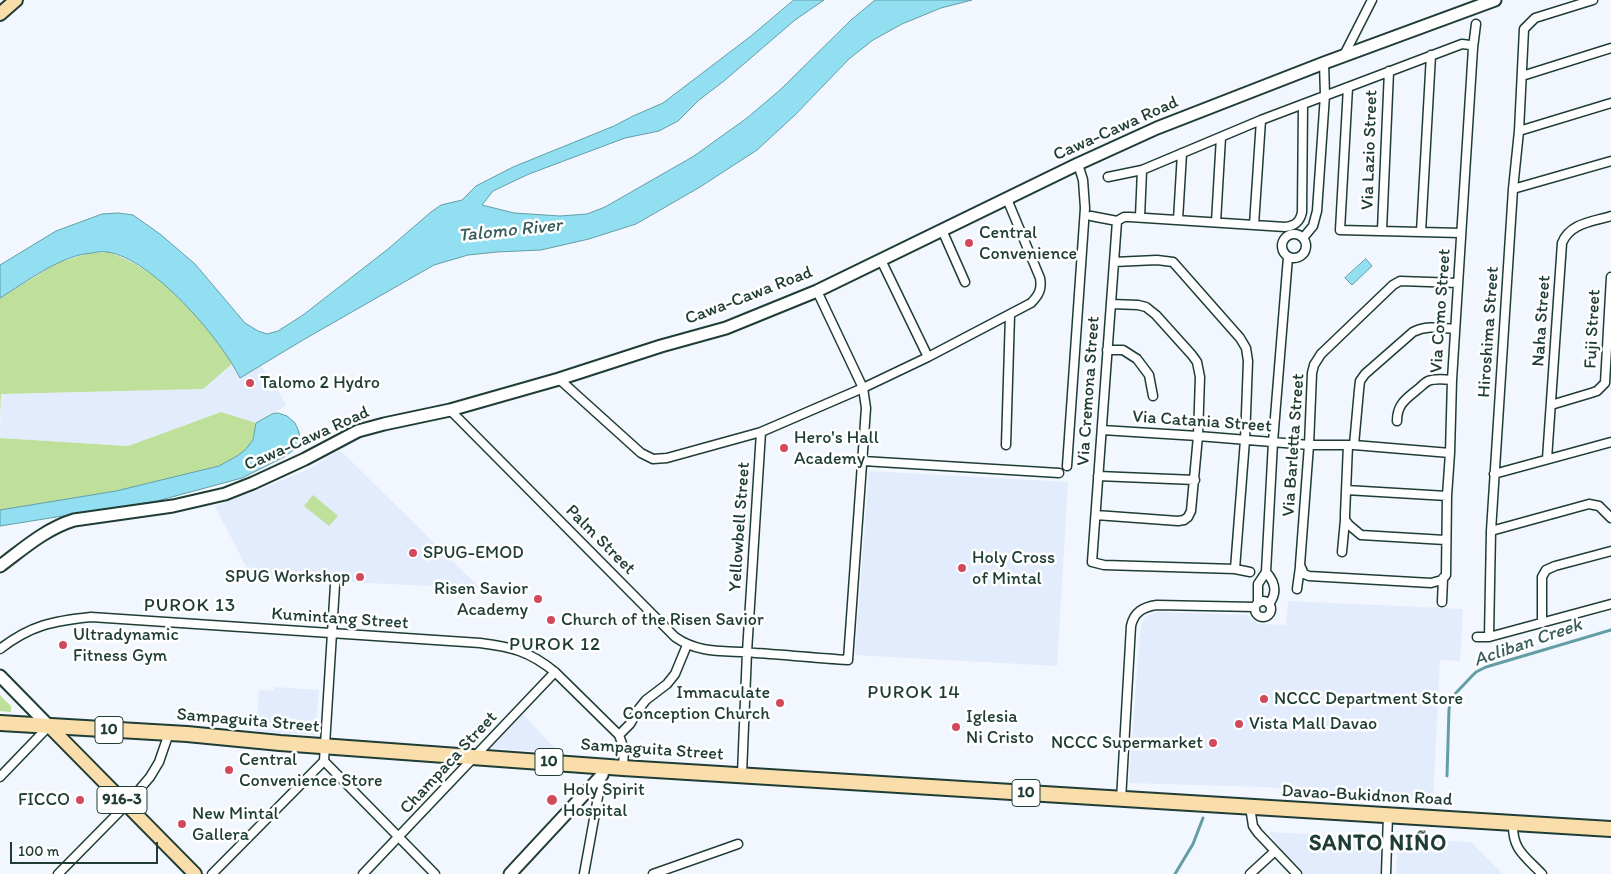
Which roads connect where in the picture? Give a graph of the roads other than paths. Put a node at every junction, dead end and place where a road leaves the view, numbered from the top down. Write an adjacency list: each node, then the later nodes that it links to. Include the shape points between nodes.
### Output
1 (16, 0): 5 (main road)
2 (1372, 0): 9 (street)
3 (1495, 0): 9 (street, Cawa-Cawa Road)
4 (1593, 0): 13 (street, Hiroshima Street, via 1535,18 1524,29)
5 (0, 14)
6 (1476, 24): 7 (street, Via Como Street)
7 (1472, 47): 10 (street, via 1462,44); 38 (street, Via Como Street)
8 (1611, 48): 13 (street)
9 (1344, 55): 11 (street, Cawa-Cawa Road)
10 (1431, 55): 12 (street); 37 (street)
11 (1324, 63): 15 (street); 23 (street, Cawa-Cawa Road, via 1157,128)
12 (1389, 71): 14 (street); 36 (street, Via Lazio Street)
13 (1522, 76): 19 (street, Hiroshima Street)
14 (1348, 86): 15 (street); 36 (street, via 1340,230)
15 (1325, 95): 17 (street); 39 (street, via 1317,211 1313,226)
16 (1611, 103): 19 (street)
17 (1303, 104): 18 (street); 34 (street, via 1301,217 1296,224 1285,227)
18 (1262, 120): 20 (street); 34 (street)
19 (1519, 131): 26 (street, Hiroshima Street)
20 (1221, 137): 21 (street); 33 (street)
21 (1182, 153): 24 (street); 31 (street)
22 (1611, 162): 26 (street)
23 (1078, 164): 27 (street, Cawa-Cawa Road); 72 (street, via 1083,180 1084,208)
24 (1142, 170): 25 (street); 30 (street)
25 (1108, 177)
26 (1513, 189): 74 (street, Hiroshima Street)
27 (1007, 198): 35 (street, Cawa-Cawa Road); 49 (street, via 1041,285 1032,303)
28 (1091, 216): 32 (street)
29 (1611, 216): 57 (street, Naha Street, via 1576,227 1569,231 1562,243)
30 (1140, 217): 31 (street); 32 (street, via 1124,217)
31 (1178, 220): 33 (street)
32 (1117, 221): 42 (street, Via Cremona Street)
33 (1216, 222): 34 (street)
34 (1254, 225)
35 (942, 230): 41 (street, Cawa-Cawa Road); 44 (street)
36 (1382, 230): 37 (street)
37 (1421, 232): 38 (street)
38 (1461, 233): 45 (street, Via Como Street)
39 (1303, 238): 40 (street, via 1304,253 1295,258); 40 (street, via 1298,234 1284,238 1282,248)
40 (1288, 257): 64 (street)
41 (881, 260): 47 (street, Cawa-Cawa Road); 52 (street)
42 (1114, 262): 48 (street, Via Cremona Street); 63 (street, via 1173,262 1240,338 1248,361)
43 (1611, 277): 46 (street, Fuji Street)
44 (965, 282)
45 (1458, 283): 50 (street, Via Como Street); 66 (street, Via Barletta Street, via 1400,280 1321,354 1312,373)
46 (1611, 284): 57 (street, Fuji Street, via 1605,383 1598,391)
47 (817, 291): 53 (street, Cawa-Cawa Road, via 726,328); 55 (street)
48 (1111, 304): 51 (street, Via Cremona Street); 62 (street, via 1146,307 1192,355 1200,377)
49 (1010, 315): 52 (street); 67 (street)
50 (1455, 329): 54 (street, Via Como Street); 68 (street, via 1430,326 1413,332 1365,374 1360,381)
51 (1107, 350): 56 (street, via 1123,350 1137,359 1149,375); 60 (street, Via Cremona Street)
52 (928, 357): 55 (street)
53 (559, 380): 58 (street, Cawa-Cawa Road); 61 (street, via 641,453 653,459)
54 (1452, 380): 59 (street, via 1428,381 1399,407); 69 (street, Via Como Street)
55 (863, 388): 61 (street); 71 (street, via 866,408)
56 (1153, 396)
57 (1551, 405): 70 (street, Naha Street)
58 (450, 410): 87 (street, Cawa-Cawa Road, via 358,431 225,494 61,524); 102 (street, Palm Street, via 675,637)
59 (1397, 421)
60 (1102, 430): 62 (street, Via Catania Street); 75 (street, Via Cremona Street)
61 (760, 432): 104 (street, Yellowbell Street)
62 (1198, 436): 63 (street, Via Catania Street); 76 (street)
63 (1245, 440): 64 (street, Via Catania Street); 88 (street)
64 (1273, 442): 66 (street, Via Catania Street); 90 (street)
65 (1610, 443): 70 (street)
66 (1309, 444): 68 (street, Via Catania Street); 86 (street, Via Barletta Street)
67 (1006, 445)
68 (1351, 445): 69 (street, Via Catania Street); 77 (street)
69 (1450, 452): 78 (street, Via Como Street)
70 (1547, 459): 74 (street)
71 (863, 461): 73 (street); 104 (street, Palm Street, via 848,660)
72 (1067, 466)
73 (1059, 473)
74 (1494, 474): 82 (street, Hiroshima Street)
75 (1098, 476): 76 (street); 79 (street, Via Cremona Street)
76 (1195, 480): 79 (street, via 1192,511 1184,520)
77 (1346, 490): 78 (street); 81 (street)
78 (1446, 496): 83 (street, Via Como Street)
79 (1096, 515): 88 (street, Via Cremona Street, via 1092,562)
80 (1611, 518): 82 (street, via 1599,506 1589,504)
81 (1345, 520): 83 (street, via 1361,535); 85 (street)
82 (1491, 531): 101 (street, Hiroshima Street)
83 (1445, 540): 91 (street, Via Como Street)
84 (1611, 551): 98 (street, via 1546,570 1542,577)
85 (1342, 552)
86 (1300, 561): 91 (street, via 1304,574 1309,576 1431,583); 93 (street, Via Barletta Street)
87 (0, 566)
88 (1235, 569): 89 (street)
89 (1250, 572)
90 (1266, 572): 95 (street, via 1275,590); 97 (street, via 1258,584)
91 (1444, 577): 94 (street, Via Como Street)
92 (335, 586): 99 (street)
93 (1297, 589)
94 (1442, 602)
95 (1269, 604): 97 (street, via 1265,601); 97 (street, via 1270,612 1264,616 1256,613)
96 (1611, 604): 98 (street)
97 (1257, 605): 118 (street, via 1157,604 1142,609 1133,619)
98 (1542, 623): 101 (street)
99 (332, 634): 103 (street, Kumintang Street, via 91,617 36,627); 105 (street, Kumintang Street, via 506,646 533,656); 111 (street)
100 (1477, 637): 101 (street)
101 (1489, 638)
102 (688, 645): 104 (street, Palm Street, via 718,652); 110 (street, via 675,674 646,700)
103 (0, 649)
104 (747, 652): 116 (street, Yellowbell Street)
105 (555, 672): 110 (street, Kumintang Street); 112 (street, Champaca Street)
106 (0, 676): 108 (street)
107 (0, 723): 108 (highway, Sampaguita Street / 10)
108 (49, 726): 109 (highway, Sampaguita Street / 10); 117 (street); 119 (main road, 916-3)
109 (169, 733): 111 (highway, Sampaguita Street / 10); 119 (street, via 150,777)
110 (619, 735): 114 (street, via 624,749)
111 (325, 746): 112 (highway, Sampaguita Street / 10); 113 (street)
112 (475, 757): 115 (highway, Sampaguita Street / 10); 124 (street, Champaca Street)
113 (324, 761): 124 (street); 129 (street)
114 (623, 768): 115 (highway, Sampaguita Street / 10); 116 (highway, Sampaguita Street / 10)
115 (603, 771): 132 (street); 133 (street)
116 (742, 774): 118 (highway, Sampaguita Street / 10)
117 (0, 777)
118 (1121, 800): 120 (highway, Davao-Bukidnon Road / 10)
119 (126, 804): 127 (street); 128 (main road, 916-3)
120 (1250, 808): 121 (highway, Davao-Bukidnon Road / 10); 126 (street, via 1253,826)
121 (1388, 815): 122 (highway, Davao-Bukidnon Road / 10); 137 (street)
122 (1513, 823): 123 (highway, Davao-Bukidnon Road / 10); 138 (street, via 1517,848)
123 (1611, 829)
124 (399, 837): 130 (street, Champaca Street); 131 (street)
125 (738, 844): 134 (street)
126 (1274, 852): 135 (street); 136 (street)
127 (58, 874)
128 (195, 874)
129 (212, 874)
130 (363, 874)
131 (435, 874)
132 (510, 874)
133 (584, 874)
134 (654, 874)
135 (1250, 874)
136 (1297, 874)
137 (1386, 874)
138 (1542, 874)

